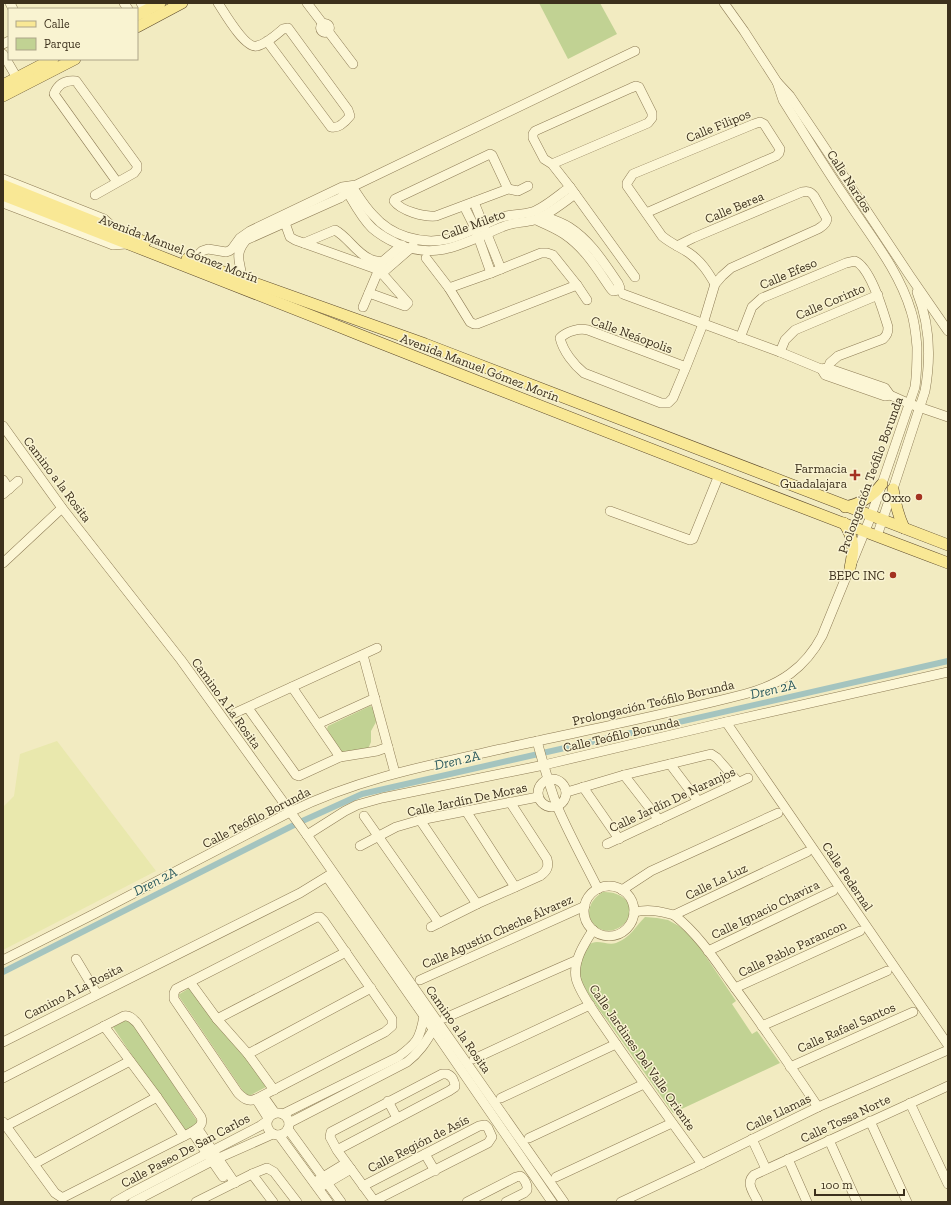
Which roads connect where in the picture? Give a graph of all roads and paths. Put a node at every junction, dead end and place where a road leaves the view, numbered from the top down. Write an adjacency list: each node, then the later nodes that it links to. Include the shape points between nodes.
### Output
1 (160, 3): 7 (main road)
2 (182, 3): 7 (main road)
3 (218, 3): 9 (street)
4 (223, 3): 9 (street)
5 (308, 3): 14 (street)
6 (724, 3): 18 (street, Calle Nardos)
7 (143, 12): 8 (main road)
8 (138, 24)
9 (237, 28): 10 (street, via 242,39 250,45 256,47)
10 (267, 41): 10 (street, via 328,124 333,128 337,127 350,116 288,28)
11 (635, 51): 27 (street)
12 (3, 54): 16 (street)
13 (72, 60): 15 (main road)
14 (352, 64)
15 (53, 67): 16 (main road); 17 (street); 20 (street); 21 (main road)
16 (17, 78): 19 (main road)
17 (66, 81): 20 (street); 24 (street, via 76,81 137,165 134,173)
18 (777, 82): 51 (street, Calle Nardos, via 790,96); 58 (street, Calle Nardos, via 783,100 889,263)
19 (3, 85)
20 (58, 87): 24 (street, via 54,94)
21 (3, 96)
22 (552, 164): 22 (street, via 648,123 652,113 639,87 630,88 535,131 533,138 544,159); 29 (street)
23 (3, 179): 39 (street, via 104,219)
24 (118, 182): 31 (street)
25 (3, 185): 32 (main road, Avenida Manuel Gómez Morín)
26 (528, 186): 28 (street, via 518,191)
27 (352, 189): 38 (street, via 340,198); 43 (street, Calle Mileto, via 373,216); 44 (street, Calle Mileto, via 363,217 373,228); 47 (street, via 342,187 250,231 229,251 208,249)
28 (508, 189): 34 (street); 35 (street, via 490,154 394,200 396,204 408,210 430,217)
29 (573, 191): 37 (street, Calle Mileto); 40 (street, Calle Mileto, via 532,212 510,215); 52 (street)
30 (3, 195): 32 (main road, Avenida Manuel Gómez Morín)
31 (95, 196)
32 (25, 199): 39 (main road, Avenida Manuel Gómez Morín); 41 (main road, Avenida Manuel Gómez Morín)
33 (3, 202): 41 (street, via 108,243)
34 (474, 202): 35 (street); 40 (street)
35 (464, 206): 40 (street)
36 (646, 213): 36 (street, Calle Filipos, via 628,186 628,180 633,174 760,122 767,128 780,149 772,159); 45 (street, via 662,236)
37 (540, 218): 37 (street, via 573,240 613,291 620,288 584,239 568,226); 40 (street, Calle Mileto)
38 (285, 223): 42 (street, via 290,237); 53 (street, via 246,240 241,246)
39 (118, 231): 47 (main road, Avenida Manuel Gómez Morín)
40 (481, 231): 43 (street, Calle Mileto); 49 (street); 50 (street)
41 (128, 243): 53 (main road, Avenida Manuel Gómez Morín)
42 (304, 243): 48 (street); 48 (street, via 335,230)
43 (413, 244): 44 (street, Calle Mileto); 48 (street)
44 (402, 245): 48 (street)
45 (677, 246): 54 (street, via 697,259); 54 (street, Calle Berea, via 802,192 811,193 828,219 827,222 818,229 731,268)
46 (426, 258): 56 (street)
47 (192, 261): 53 (main road, Avenida Manuel Gómez Morín)
48 (381, 269): 57 (street); 57 (street, via 408,303 405,306)
49 (501, 269): 50 (street); 55 (street, via 547,253 552,255)
50 (491, 273): 56 (street)
51 (910, 276): 64 (street); 70 (street, Prolongación Teófilo Borunda, via 923,309 928,340 928,376)
52 (635, 277)
53 (240, 283): 73 (main road, Avenida Manuel Gómez Morín); 79 (main road, Avenida Manuel Gómez Morín, via 425,344)
54 (715, 284): 63 (street)
55 (577, 285): 56 (street, via 477,324 470,322); 61 (street)
56 (449, 288)
57 (369, 293): 62 (street)
58 (905, 293): 69 (street, Prolongación Teófilo Borunda, via 912,312 917,359 917,375)
59 (623, 294): 63 (street)
60 (878, 295): 65 (street, Calle Efeso, via 862,266 855,261 846,263 762,298 752,307); 66 (street, Calle Corinto, via 795,330 785,340); 68 (street, via 888,327 886,336 838,356)
61 (587, 300)
62 (364, 307)
63 (703, 324): 65 (street); 67 (street)
64 (948, 330)
65 (740, 338): 66 (street)
66 (780, 352): 68 (street)
67 (686, 367): 67 (street, Calle Neáopolis, via 588,330 580,329 564,334 560,338 564,349 584,373 661,403 668,403 673,398)
68 (824, 371): 69 (street, via 885,388 890,394)
69 (910, 404): 70 (street); 76 (street, Prolongación Teófilo Borunda)
70 (920, 407): 71 (street); 77 (street, Prolongación Teófilo Borunda)
71 (948, 417)
72 (3, 428): 80 (street, Camino a la Rosita)
73 (720, 475): 81 (street, via 690,540); 84 (main road, Avenida Manuel Gómez Morín)
74 (3, 480): 78 (street)
75 (18, 481): 78 (street)
76 (882, 483): 77 (street); 79 (main road, via 866,500); 82 (street, Prolongación Teófilo Borunda)
77 (894, 487): 83 (street, Prolongación Teófilo Borunda); 85 (main road, via 898,515)
78 (6, 492)
79 (845, 507): 82 (main road, Avenida Manuel Gómez Morín)
80 (62, 508): 88 (street, Camino a la Rosita); 91 (street)
81 (610, 511)
82 (871, 516): 83 (main road, Avenida Manuel Gómez Morín); 86 (street, Prolongación Teófilo Borunda)
83 (883, 520): 85 (main road, Avenida Manuel Gómez Morín); 87 (street, Prolongación Teófilo Borunda)
84 (844, 524): 86 (main road, Avenida Manuel Gómez Morín); 92 (main road, via 851,533)
85 (904, 528): 89 (main road, Avenida Manuel Gómez Morín)
86 (865, 532): 87 (main road, Avenida Manuel Gómez Morín); 92 (street, Prolongación Teófilo Borunda)
87 (877, 536): 90 (main road, Avenida Manuel Gómez Morín)
88 (92, 546): 120 (street, Camino A La Rosita, via 181,660)
89 (948, 546)
90 (948, 562)
91 (3, 563)
92 (850, 568): 102 (street, Prolongación Teófilo Borunda, via 818,644 803,664 778,682 725,700)
93 (377, 648): 94 (street)
94 (363, 655): 96 (street); 97 (street)
95 (948, 672): 100 (street, Calle Teófilo Borunda)
96 (292, 687): 98 (street); 101 (street)
97 (375, 698): 101 (street); 103 (street)
98 (248, 708): 99 (street); 104 (street, via 296,775 299,776)
99 (235, 714)
100 (726, 722): 105 (street, Calle Teófilo Borunda); 162 (street, Calle Pedernal)
101 (318, 724): 104 (street)
102 (537, 743): 105 (street); 107 (street, Calle Teófilo Borunda)
103 (388, 747): 104 (street); 107 (street)
104 (340, 757)
105 (544, 763): 110 (street); 124 (street, Calle Teófilo Borunda, via 356,805)
106 (670, 764): 108 (street); 111 (street, via 708,754 713,755); 115 (street)
107 (395, 773): 120 (street, Calle Teófilo Borunda, via 360,783 304,805)
108 (624, 775): 112 (street); 123 (street)
109 (748, 778): 111 (street, Calle Jardín De Naranjos)
110 (548, 780): 113 (street, via 558,780); 114 (street, via 539,788); 117 (street)
111 (738, 782): 115 (street, Calle Jardín De Naranjos)
112 (583, 787): 113 (street); 126 (street)
113 (567, 792): 117 (street, via 564,801)
114 (538, 797): 116 (street, Calle Jardín De Moras); 117 (street, via 547,807)
115 (698, 801): 123 (street, Calle Jardín De Naranjos)
116 (510, 802): 118 (street, Calle Jardín De Moras); 131 (street, via 549,864 545,873)
117 (558, 806): 132 (street)
118 (466, 810): 122 (street, Calle Jardín De Moras); 131 (street)
119 (778, 813): 133 (street, via 651,871)
120 (292, 815): 124 (street, Camino A La Rosita); 144 (street, Calle Teófilo Borunda)
121 (364, 816): 125 (street)
122 (420, 820): 125 (street, Calle Jardín De Moras, via 396,827); 135 (street)
123 (659, 820): 126 (street, Calle Jardín De Naranjos)
124 (304, 832): 130 (street, Camino A La Rosita)
125 (378, 836): 128 (street, Calle Jardín De Moras); 135 (street, via 435,925)
126 (619, 839): 127 (street, Calle Jardín De Naranjos)
127 (607, 844)
128 (360, 846)
129 (807, 852): 138 (street, Calle La Luz)
130 (329, 875): 151 (street, Camino A La Rosita, via 300,893); 154 (street, Camino A La Rosita); 217 (street, Camino a la Rosita, via 443,1028)
131 (515, 887): 135 (street)
132 (598, 889): 133 (street, via 610,886); 136 (street, via 587,899)
133 (622, 890): 137 (street, via 631,899)
134 (833, 891): 141 (street, Calle Ignacio Chavira)
135 (476, 904)
136 (584, 906): 139 (street, via 585,919); 147 (street, Calle Agustín Cheche Álvarez)
137 (634, 912): 138 (street, Calle La Luz, via 646,910); 139 (street, via 623,932 608,936)
138 (674, 915): 141 (street, via 693,932)
139 (593, 930): 145 (street)
140 (860, 931): 150 (street, Calle Pablo Parancon)
141 (708, 951): 150 (street)
142 (346, 952): 148 (street, via 324,921 317,917); 149 (street); 156 (street)
143 (76, 959): 151 (street)
144 (3, 960)
145 (577, 960): 152 (street, Calle Jardines Del Valle Oriente, via 575,971 578,986); 155 (street)
146 (887, 971): 158 (street)
147 (420, 980)
148 (190, 982): 156 (street); 173 (street, via 176,989 174,999 238,1093 246,1100)
149 (371, 988): 164 (street); 171 (street, via 392,1019 390,1029)
150 (735, 988): 158 (street)
151 (97, 994): 160 (street, Camino A La Rosita)
152 (590, 1005): 161 (street, Calle Jardines Del Valle Oriente); 165 (street)
153 (912, 1012): 167 (street, Calle Rafael Santos)
154 (424, 1016): 159 (street, Camino a la Rosita); 178 (street, Calle Paseo De San Carlos, via 418,1040 398,1057)
155 (446, 1018)
156 (217, 1019): 164 (street)
157 (104, 1026): 166 (street); 168 (street); 184 (street, via 124,1016 137,1023 201,1117 202,1123)
158 (762, 1026): 167 (street)
159 (434, 1030): 183 (street, via 415,1057); 216 (street, Camino a la Rosita)
160 (3, 1042)
161 (616, 1044): 169 (street, Calle Jardines Del Valle Oriente); 174 (street)
162 (948, 1045)
163 (948, 1050): 177 (street, Calle Llamas)
164 (248, 1054): 171 (street)
165 (474, 1059)
166 (130, 1061): 172 (street); 182 (street)
167 (790, 1067): 177 (street)
168 (3, 1078)
169 (644, 1084): 181 (street, Calle Jardines Del Valle Oriente); 186 (street)
170 (948, 1086): 176 (street, Calle Tossa Norte)
171 (274, 1090): 173 (street)
172 (157, 1097): 184 (street); 193 (street)
173 (260, 1098): 178 (street)
174 (501, 1098)
175 (388, 1101): 179 (street); 179 (street, via 442,1074 451,1076 455,1084 452,1089); 189 (street, via 331,1132 330,1138)
176 (910, 1103): 180 (street, Calle Tossa Norte); 201 (street)
177 (818, 1107): 187 (street, Calle Llamas)
178 (273, 1116): 183 (street, via 286,1116); 185 (street, via 268,1128); 191 (street, Calle Paseo De San Carlos)
179 (397, 1118): 189 (street)
180 (870, 1121): 188 (street, Calle Tossa Norte); 222 (street)
181 (672, 1123): 194 (street, Calle Jardines Del Valle Oriente); 199 (street)
182 (5, 1124): 193 (street)
183 (288, 1126): 185 (street, via 285,1132); 200 (street)
184 (191, 1132): 191 (street); 193 (street, via 68,1196 61,1197 55,1192)
185 (276, 1134): 191 (street, Calle Paseo De San Carlos); 203 (street)
186 (529, 1138)
187 (752, 1139): 194 (street, Calle Llamas); 196 (street)
188 (829, 1140): 192 (street, Calle Tossa Norte); 221 (street)
189 (337, 1150): 195 (street, Calle Región de Asís)
190 (425, 1154): 197 (street); 197 (street, Calle Región de Asís, via 479,1126 485,1125 491,1135 492,1139 488,1143); 204 (street, Calle Región de Asís)
191 (213, 1156): 202 (street); 206 (street, Calle Paseo De San Carlos)
192 (788, 1159): 196 (street, Calle Tossa Norte); 220 (street)
193 (34, 1164)
194 (702, 1164): 218 (street, Calle Llamas)
195 (348, 1166): 200 (street, Calle Región de Asís); 204 (street, Calle Región de Asís)
196 (766, 1169): 219 (street, Calle Tossa Norte, via 750,1178 749,1182)
197 (435, 1171): 213 (street)
198 (252, 1174): 202 (street); 209 (street); 210 (street, via 270,1169)
199 (556, 1177)
200 (325, 1180): 203 (street, Calle Región de Asís); 212 (street)
201 (948, 1183)
202 (232, 1184): 205 (street)
203 (316, 1186): 211 (street)
204 (363, 1186): 213 (street, Calle Región de Asís)
205 (212, 1194): 207 (street); 208 (street)
206 (128, 1200)
207 (196, 1202)
208 (218, 1202)
209 (273, 1202)
210 (297, 1202)
211 (328, 1202)
212 (341, 1202)
213 (374, 1202)
214 (467, 1202): 215 (street, via 520,1176 527,1190)
215 (506, 1202)
216 (552, 1202)
217 (564, 1202)
218 (621, 1202)
219 (758, 1202)
220 (808, 1202)
221 (857, 1202)
222 (907, 1202)

